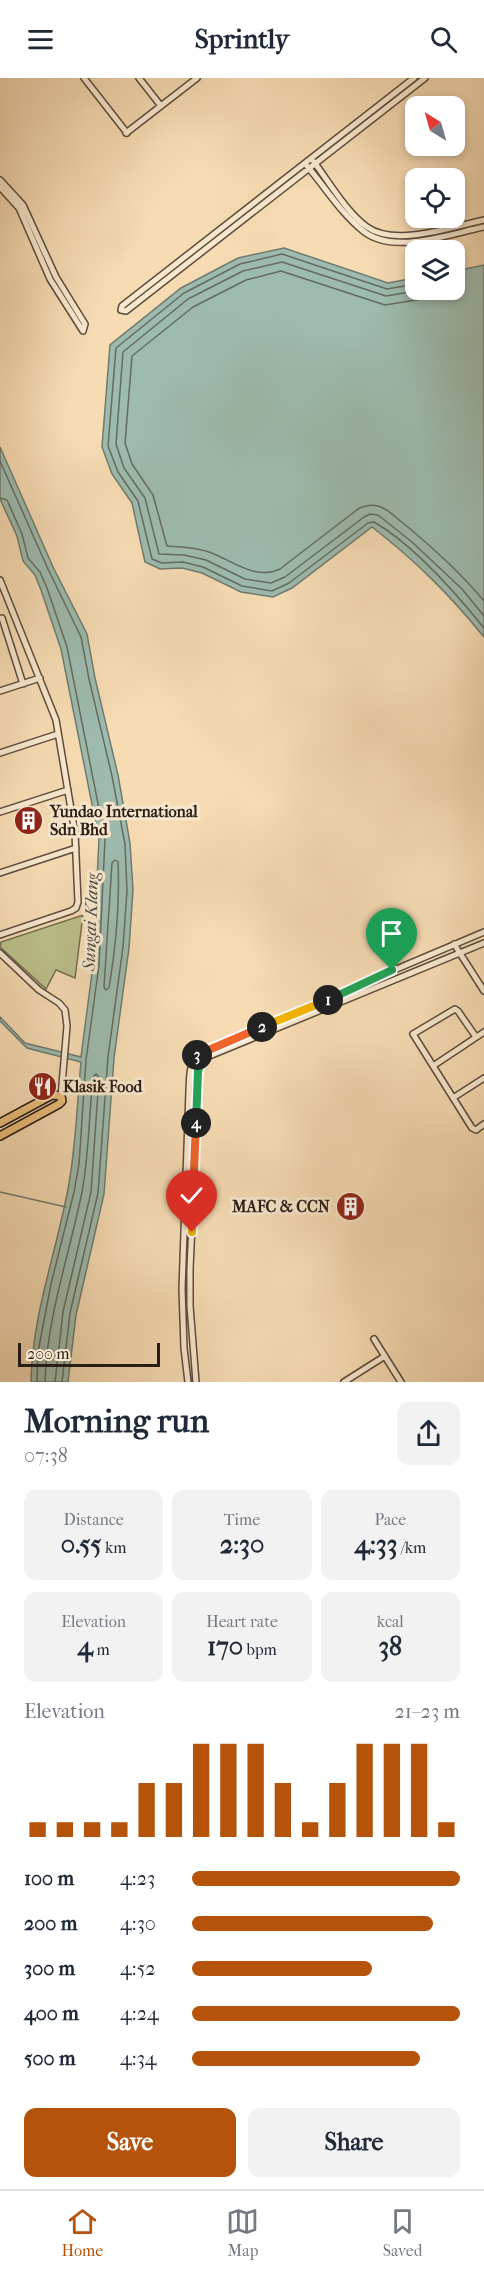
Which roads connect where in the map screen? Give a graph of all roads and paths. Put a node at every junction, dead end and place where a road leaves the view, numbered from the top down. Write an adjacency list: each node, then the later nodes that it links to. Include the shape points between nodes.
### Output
1 (84, 78): 6 (street, via 127,134)
2 (139, 78): 6 (street)
3 (414, 78): 7 (street)
4 (425, 78): 7 (street)
5 (195, 79): 6 (street)
6 (161, 106)
7 (313, 161): 8 (street); 11 (street, via 367,228 384,235 411,235)
8 (307, 166): 8 (street, via 126,311 121,310 131,299); 12 (street, via 351,220 382,241 399,244)
9 (0, 180): 10 (street, via 23,205 56,277 85,324 83,331 50,279 19,208)
10 (0, 187)
11 (484, 220)
12 (484, 227)
13 (0, 580): 14 (street)
14 (13, 614): 15 (street); 16 (street)
15 (1, 619): 17 (street)
16 (40, 678): 17 (street); 19 (street)
17 (23, 684): 18 (street)
18 (0, 691)
19 (58, 734): 20 (street); 21 (street)
20 (0, 753)
21 (68, 790): 22 (street); 23 (street)
22 (0, 812)
23 (76, 848): 24 (street); 26 (street, via 76,908)
24 (0, 873)
25 (484, 932): 28 (street)
26 (0, 935)
27 (484, 943): 30 (street)
28 (454, 944): 30 (street); 34 (street)
29 (0, 952): 38 (street, via 39,990 63,1006 66,1014)
30 (459, 954): 31 (street); 35 (street, via 207,1057)
31 (484, 991)
32 (484, 1032): 33 (street)
33 (476, 1037): 36 (street); 36 (street, via 455,1009 414,1033)
34 (196, 1057): 35 (street); 45 (street, via 191,1064 189,1091 183,1245)
35 (201, 1063): 46 (street, via 190,1269)
36 (433, 1066): 39 (street)
37 (484, 1078): 39 (street)
38 (62, 1096): 40 (main road, via 52,1095); 42 (main road, via 58,1104)
39 (453, 1098): 41 (street, via 474,1130)
40 (0, 1123)
41 (484, 1124)
42 (0, 1136)
43 (374, 1339): 44 (street)
44 (385, 1356): 47 (street); 48 (street)
45 (188, 1382)
46 (196, 1382)
47 (345, 1382)
48 (401, 1382)

